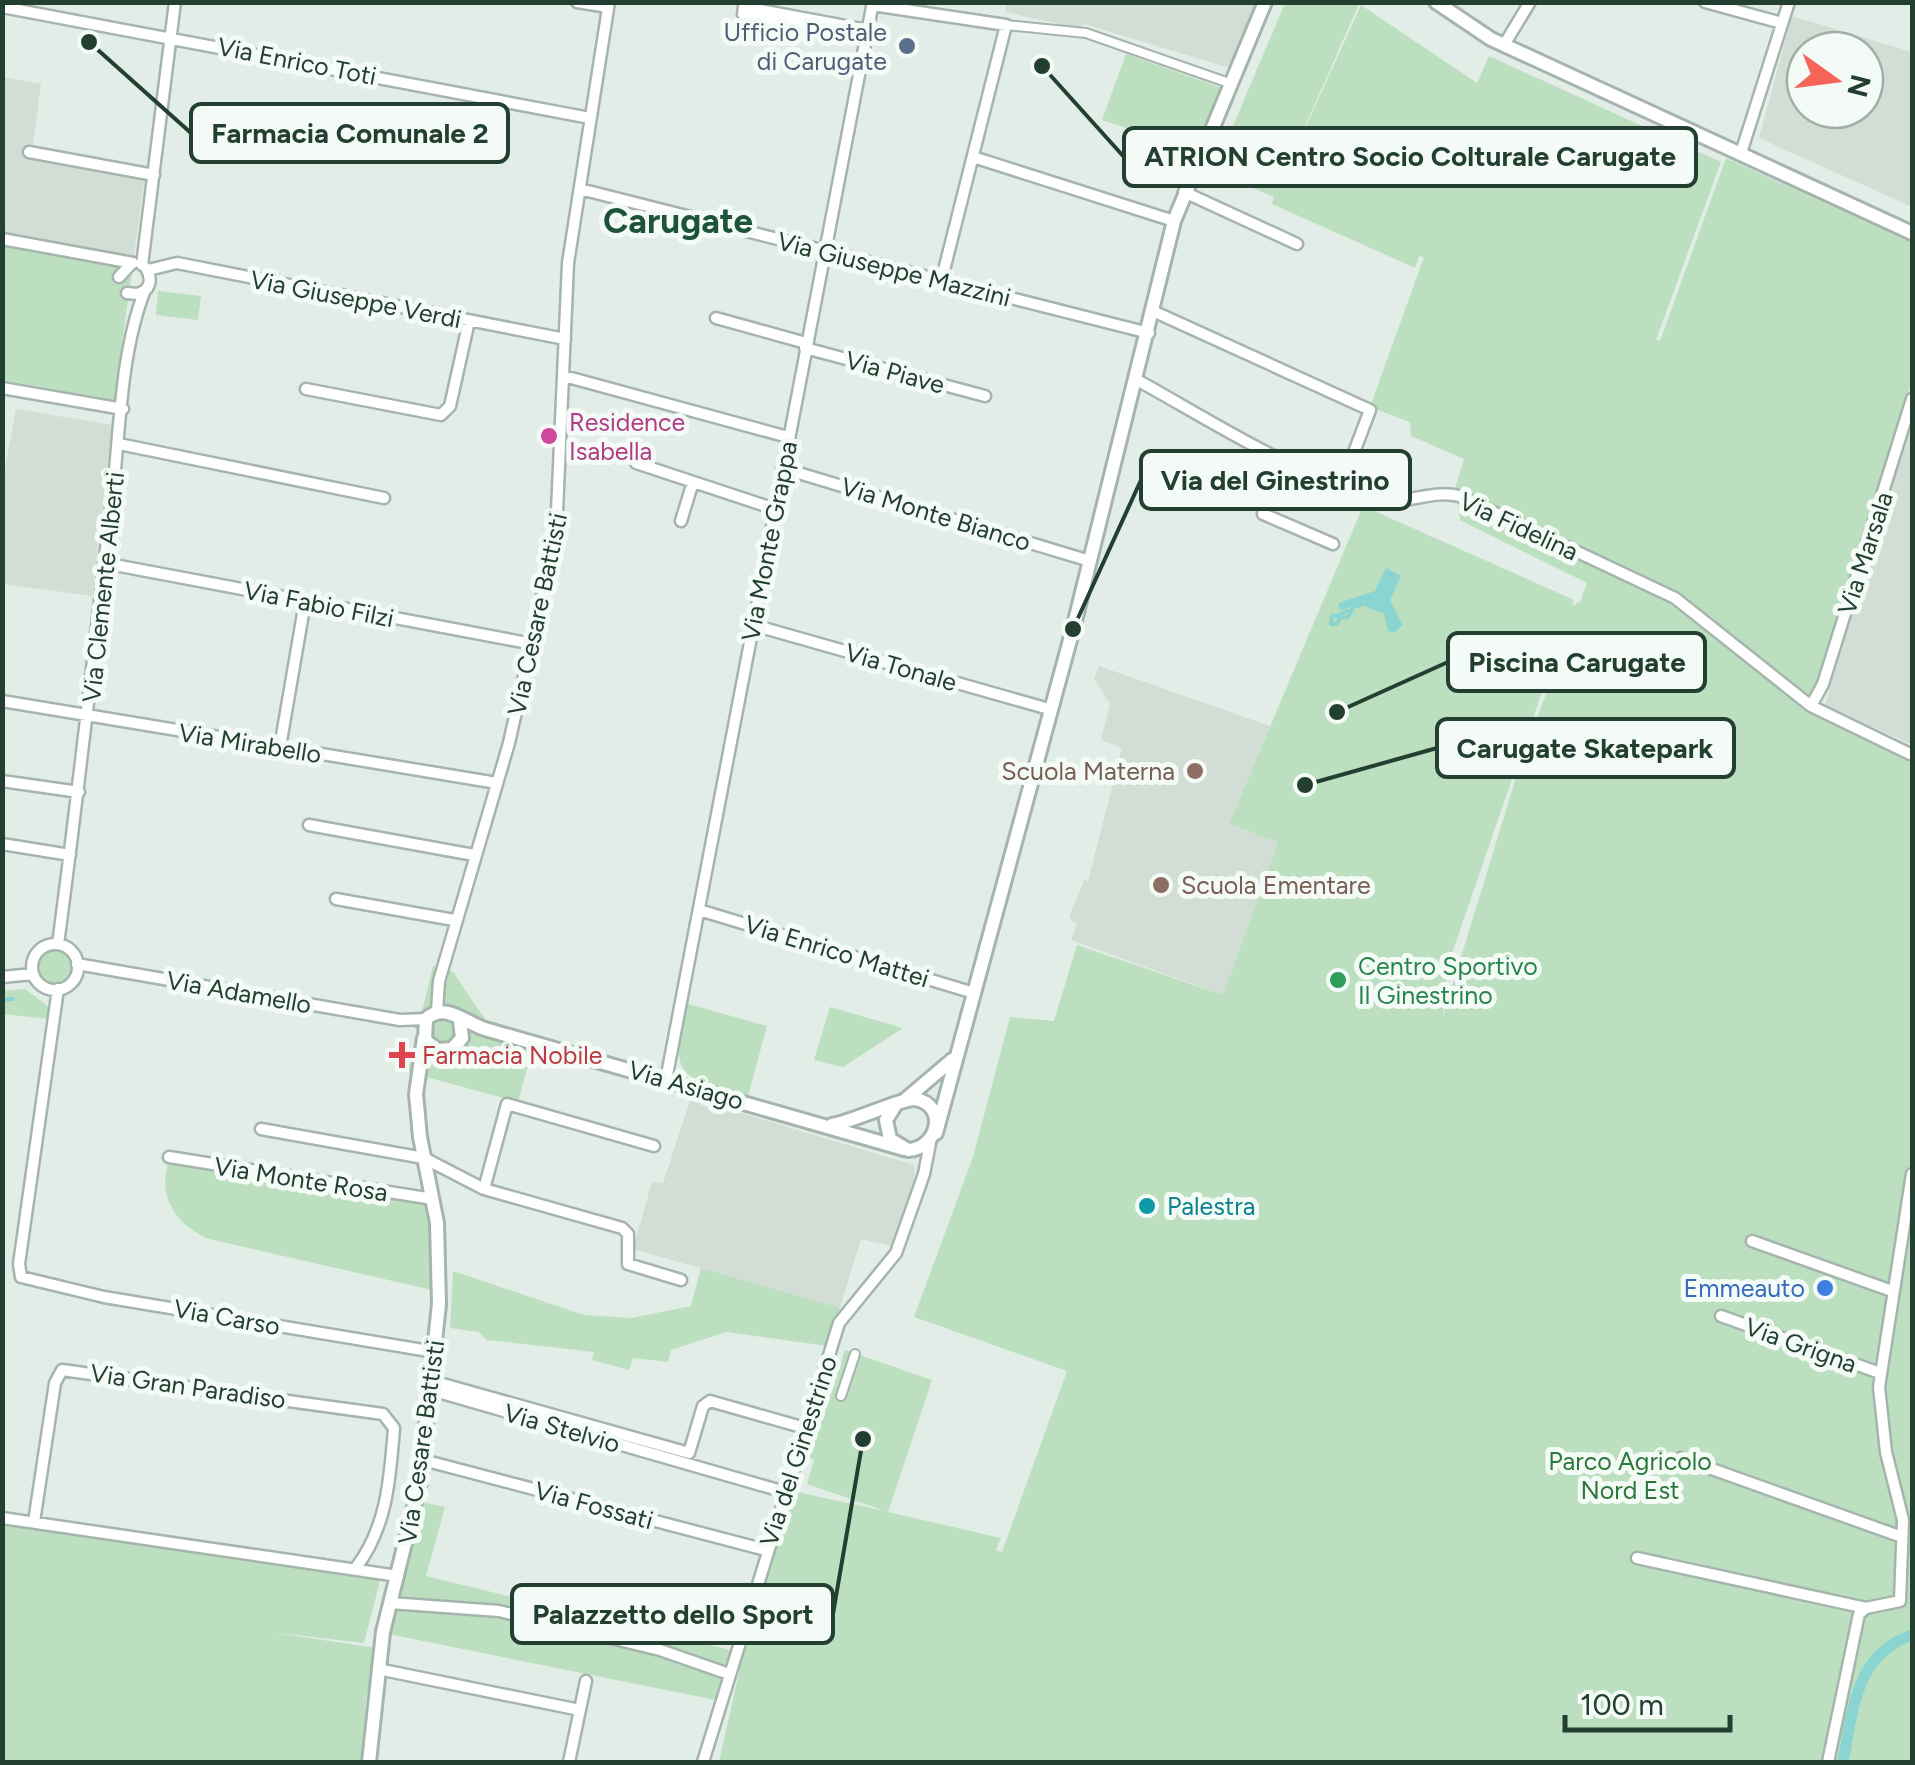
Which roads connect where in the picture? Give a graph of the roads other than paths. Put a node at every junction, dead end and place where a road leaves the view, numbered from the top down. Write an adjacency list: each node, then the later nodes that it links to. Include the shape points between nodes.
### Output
1 (175, 2): 14 (street)
2 (577, 2): 9 (street)
3 (1266, 2): 16 (street)
4 (1436, 2): 15 (street)
5 (1530, 2): 15 (street)
6 (1705, 2): 11 (street)
7 (1788, 2): 11 (street)
8 (872, 4): 12 (street); 13 (street, Via Monte Grappa)
9 (609, 5): 17 (street, Via Cesare Battisti)
10 (2, 7): 14 (street, Via Enrico Toti)
11 (1782, 23): 19 (street)
12 (1006, 25): 16 (street, via 1086,34); 20 (street)
13 (866, 34): 13 (street, via 744,7 743,14); 28 (street, Via Monte Grappa)
14 (170, 37): 17 (street, Via Enrico Toti); 21 (street)
15 (1504, 45): 19 (street)
16 (1230, 83): 23 (street)
17 (590, 118): 22 (street, Via Cesare Battisti)
18 (29, 152): 21 (street)
19 (1741, 152): 25 (street)
20 (973, 156): 24 (street); 32 (street)
21 (154, 175): 30 (street)
22 (580, 190): 28 (street, Via Giuseppe Mazzini); 40 (street, Via Cesare Battisti)
23 (1184, 192): 24 (street); 27 (street)
24 (1174, 221): 35 (street)
25 (1912, 233)
26 (2, 238): 29 (street, Via Giuseppe Verdi)
27 (1296, 244)
28 (824, 251): 32 (street, Via Giuseppe Mazzini); 41 (street, Via Monte Grappa)
29 (96, 255): 30 (street, Via Giuseppe Verdi); 31 (street, Via Clemente Alberti)
30 (141, 266): 31 (street); 33 (street, Via Clemente Alberti, via 150,282); 38 (street, Via Giuseppe Verdi, via 177,263)
31 (119, 277): 34 (street, Via Clemente Alberti)
32 (941, 282): 39 (street, Via Giuseppe Mazzini)
33 (146, 290): 34 (street); 37 (street, Via Clemente Alberti)
34 (127, 292): 37 (street, Via Clemente Alberti)
35 (1155, 312): 39 (street); 55 (street, via 1370,410)
36 (716, 318): 41 (street, Via Piave)
37 (136, 320): 48 (street, Via Clemente Alberti)
38 (469, 321): 40 (street, Via Giuseppe Verdi); 45 (street, via 445,414)
39 (1149, 333): 43 (street)
40 (565, 340): 42 (street, Via Cesare Battisti)
41 (806, 345): 46 (street, Via Piave); 49 (street, Via Monte Grappa)
42 (564, 376): 49 (street); 64 (street, Via Cesare Battisti, via 560,507)
43 (1137, 380): 51 (street, Via Fidelina); 60 (street, Via del Ginestrino)
44 (2, 388): 48 (street)
45 (306, 390)
46 (985, 396)
47 (1912, 399): 66 (street, Via Marsala)
48 (123, 409): 50 (street, Via Clemente Alberti)
49 (788, 438): 53 (street, Via Monte Grappa)
50 (119, 444): 56 (street); 61 (street, Via Clemente Alberti)
51 (1286, 460): 55 (street, Via Fidelina); 59 (street, via 1264,514)
52 (636, 463): 54 (street)
53 (782, 468): 57 (street, Via Monte Grappa); 60 (street, Via Monte Bianco)
54 (692, 482): 57 (street); 58 (street)
55 (1342, 484): 66 (street, Via Fidelina, via 1386,500 1440,492 1459,496 1662,591)
56 (384, 498)
57 (774, 509): 63 (street, Via Monte Grappa)
58 (680, 521)
59 (1334, 544)
60 (1090, 561): 67 (street, Via del Ginestrino)
61 (104, 563): 62 (street, Via Fabio Filzi); 68 (street, Via Clemente Alberti)
62 (305, 602): 64 (street, Via Fabio Filzi); 69 (street)
63 (753, 624): 67 (street, Via Tonale); 79 (street, Via Monte Grappa)
64 (534, 644): 72 (street, Via Cesare Battisti)
65 (2, 701): 68 (street, Via Mirabello)
66 (1811, 706): 70 (street, Via Fidelina)
67 (1049, 709): 86 (street, Via del Ginestrino)
68 (90, 717): 69 (street, Via Mirabello); 73 (street, Via Clemente Alberti)
69 (280, 747): 72 (street, Via Mirabello)
70 (1912, 755)
71 (2, 780): 73 (street)
72 (497, 783): 77 (street, Via Cesare Battisti)
73 (78, 792): 76 (street, Via Clemente Alberti)
74 (309, 824): 77 (street)
75 (2, 844): 76 (street)
76 (70, 854): 81 (street, Via Clemente Alberti)
77 (474, 855): 80 (street, Via Cesare Battisti)
78 (336, 899): 80 (street)
79 (699, 910): 86 (street, Via Enrico Mattei); 93 (street, Via Monte Grappa)
80 (454, 920): 88 (street, Via Cesare Battisti)
81 (58, 944): 82 (street); 83 (street, via 37,952)
82 (77, 964): 85 (street, via 72,982); 88 (street, Via Adamello)
83 (33, 974): 84 (street); 85 (street, via 42,986)
84 (2, 977)
85 (58, 990): 111 (street, Via Carso, via 22,1277 104,1297)
86 (974, 993): 92 (street, Via del Ginestrino)
87 (460, 1020): 88 (street, via 450,1012); 89 (street, Via Asiago); 90 (street)
88 (428, 1025): 91 (street); 95 (street, Via Cesare Battisti, via 418,1065)
89 (485, 1029): 90 (street); 93 (street, Via Asiago)
90 (462, 1038): 91 (street, via 452,1049)
91 (437, 1050): 95 (street, Via Cesare Battisti)
92 (958, 1050): 94 (street, Via del Ginestrino, via 942,1072); 99 (street, Via del Ginestrino)
93 (666, 1080): 96 (street, Via Asiago)
94 (900, 1102): 96 (street); 99 (street, via 919,1100 931,1108); 100 (street, via 886,1128)
95 (418, 1120): 102 (street, Via Cesare Battisti)
96 (830, 1126): 100 (street, Via Asiago)
97 (261, 1128): 102 (street)
98 (654, 1146): 104 (street, via 507,1104)
99 (928, 1146): 100 (street); 116 (street, Via del Ginestrino, via 896,1254 842,1315)
100 (904, 1149)
101 (170, 1157): 106 (street, Via Monte Rosa)
102 (424, 1158): 104 (street); 106 (street, Via Cesare Battisti)
103 (1912, 1174): 105 (street)
104 (484, 1188): 108 (street, via 625,1229 628,1264)
105 (1911, 1188): 109 (street)
106 (433, 1199): 111 (street, Via Cesare Battisti, via 440,1259)
107 (1752, 1240): 109 (street)
108 (680, 1280)
109 (1892, 1291): 113 (street)
110 (1722, 1316): 113 (street, Via Grigna)
111 (435, 1352): 114 (street, Via Cesare Battisti)
112 (855, 1354): 115 (street)
113 (1880, 1373): 124 (street, via 1882,1430)
114 (431, 1386): 117 (street, Via Stelvio); 119 (street, Via Cesare Battisti); 120 (street, Via Stelvio)
115 (841, 1396)
116 (805, 1428): 117 (street, via 710,1400); 121 (street, Via del Ginestrino)
117 (690, 1452): 120 (street)
118 (1681, 1458): 124 (street)
119 (423, 1460): 125 (street, Via Fossati); 128 (street, Via Cesare Battisti)
120 (694, 1466): 121 (street, Via Stelvio)
121 (785, 1492): 125 (street, Via del Ginestrino)
122 (2, 1518): 123 (street)
123 (34, 1522): 127 (street); 127 (street, Via Gran Paradiso, via 62,1370 383,1414 394,1432 382,1522)
124 (1902, 1537): 129 (street)
125 (766, 1550): 134 (street, Via del Ginestrino)
126 (1636, 1558): 131 (street)
127 (355, 1569): 128 (street)
128 (398, 1576): 130 (street, Via Cesare Battisti)
129 (1900, 1601): 131 (street); 132 (street)
130 (390, 1602): 133 (street, Via Cesare Battisti); 134 (street, via 490,1609 660,1650)
131 (1866, 1608): 140 (street, via 1859,1614)
132 (1912, 1608)
133 (378, 1670): 136 (street); 137 (street, Via Cesare Battisti)
134 (729, 1674): 139 (street, Via del Ginestrino)
135 (586, 1681): 136 (street)
136 (580, 1710): 138 (street)
137 (370, 1762)
138 (570, 1762)
139 (703, 1762)
140 (1828, 1762)

